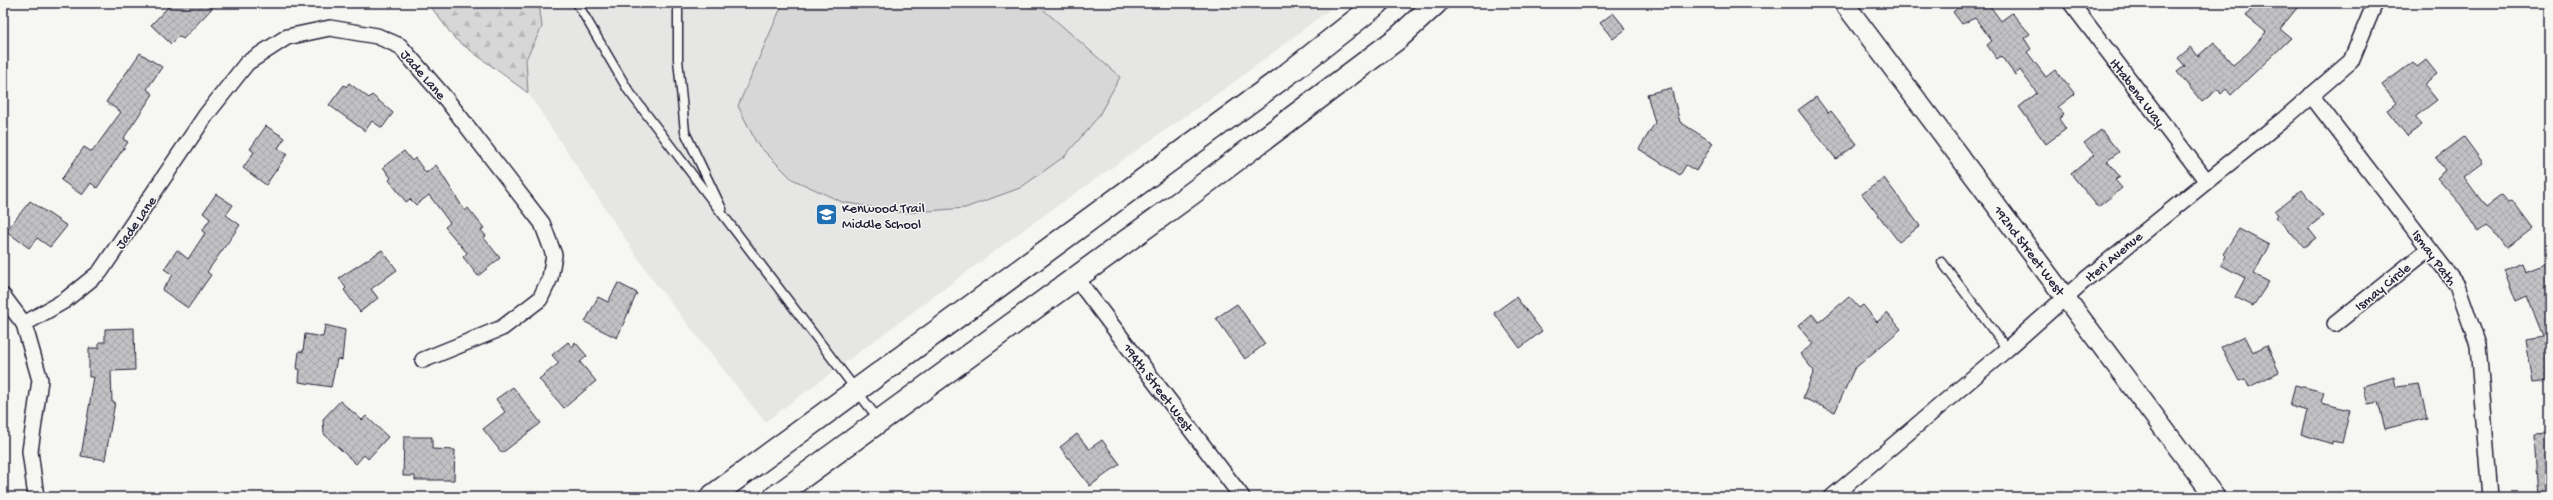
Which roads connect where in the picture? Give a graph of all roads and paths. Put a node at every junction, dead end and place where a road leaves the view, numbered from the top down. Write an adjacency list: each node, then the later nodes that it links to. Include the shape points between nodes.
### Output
1 (577, 3): 10 (lane, via 628,90)
2 (678, 3): 10 (lane, via 678,59 685,132)
3 (1378, 3): 20 (main road, via 1289,73)
4 (1436, 3): 13 (main road, via 1398,38)
5 (1844, 3): 15 (street, 192nd Street West)
6 (2070, 3): 9 (street, Ittabena Way)
7 (2374, 3): 8 (street, Iteri Avenue, via 2351,61)
8 (2311, 95): 9 (street, Iteri Avenue); 11 (street, Ismay Path)
9 (2206, 180): 15 (street, Iteri Avenue)
10 (730, 226): 20 (lane)
11 (2429, 249): 17 (street, Ismay Circle); 28 (street, Ismay Path, via 2457,285 2478,345)
12 (1942, 262): 18 (lane)
13 (1076, 278): 21 (main road); 25 (street, 194th Street West)
14 (3, 296): 16 (street)
15 (2066, 297): 18 (street, Iteri Avenue); 27 (street, 192nd Street West)
16 (24, 324): 19 (street, Jade Lane, via 64,301 100,272 206,115 247,63 287,37 330,28 377,36 400,46 446,99 542,223 554,255 550,278 540,299 502,328); 22 (street, via 40,380 30,451)
17 (2335, 324)
18 (2007, 350): 26 (street, Iteri Avenue)
19 (423, 360)
20 (856, 390): 21 (lane); 23 (main road)
21 (879, 421): 24 (main road)
22 (36, 497)
23 (712, 497)
24 (775, 497)
25 (1242, 497)
26 (1832, 497)
27 (2215, 497)
28 (2490, 497)

